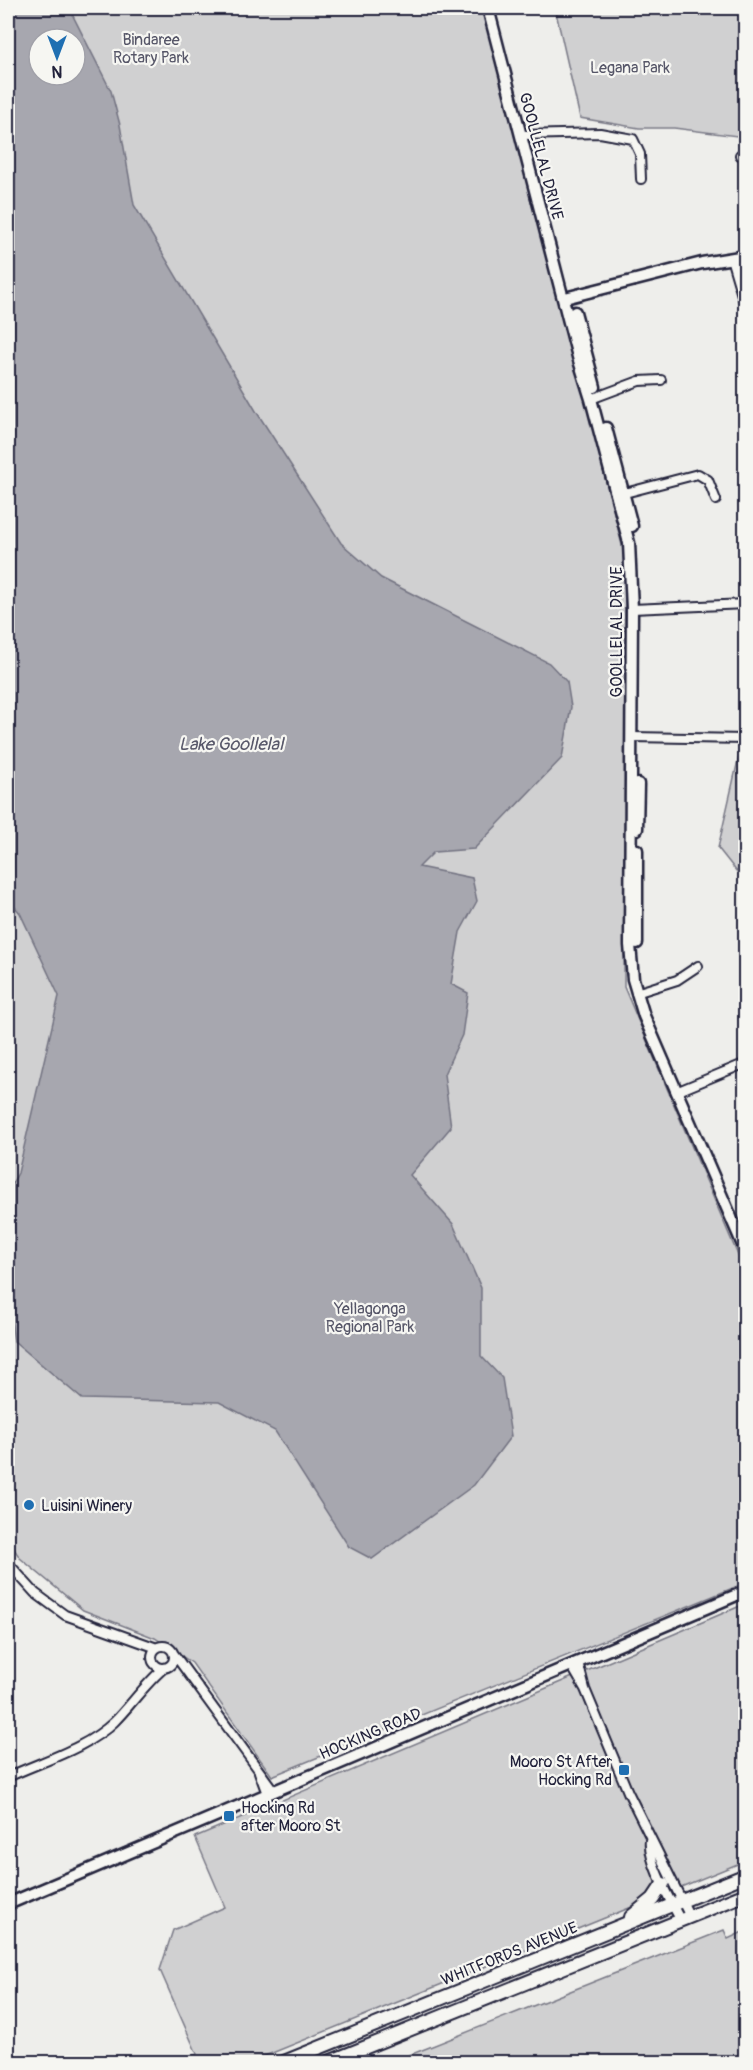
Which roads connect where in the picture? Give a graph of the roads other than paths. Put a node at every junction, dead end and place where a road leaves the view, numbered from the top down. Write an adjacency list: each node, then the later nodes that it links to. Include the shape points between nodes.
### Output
1 (488, 8): 3 (street, GOOLLELAL DRIVE)
2 (494, 8): 3 (street, GOOLLELAL DRIVE)
3 (525, 135): 4 (street, via 600,133 633,139 640,154); 8 (street, GOOLLELAL DRIVE)
4 (641, 178)
5 (746, 256): 6 (street)
6 (732, 260): 7 (street); 8 (street); 9 (street)
7 (746, 261)
8 (569, 300): 11 (street, GOOLLELAL DRIVE)
9 (746, 309)
10 (661, 380): 11 (street, via 639,381)
11 (595, 398): 12 (street, GOOLLELAL DRIVE)
12 (621, 494): 13 (street, via 698,474 708,480); 15 (street, GOOLLELAL DRIVE, via 637,553)
13 (716, 500)
14 (746, 604): 15 (street)
15 (635, 609): 16 (street, GOOLLELAL DRIVE)
16 (634, 737): 17 (street); 19 (street, GOOLLELAL DRIVE)
17 (746, 739)
18 (698, 966): 19 (street, via 677,980)
19 (639, 992): 21 (street, GOOLLELAL DRIVE)
20 (746, 1063): 21 (street)
21 (679, 1090): 22 (street, GOOLLELAL DRIVE); 23 (street, GOOLLELAL DRIVE)
22 (746, 1236)
23 (746, 1252)
24 (8, 1563): 26 (street, via 35,1593 65,1615)
25 (746, 1591): 30 (street, HOCKING ROAD)
26 (142, 1644): 27 (street); 29 (street)
27 (156, 1648): 28 (street, via 166,1646); 29 (street)
28 (174, 1654): 31 (street, via 174,1661); 32 (street)
29 (153, 1659): 31 (street); 33 (street)
30 (575, 1663): 35 (street, HOCKING ROAD); 36 (street)
31 (166, 1667): 32 (street); 33 (street)
32 (190, 1676): 35 (street, via 260,1772)
33 (148, 1681): 34 (street, via 113,1723 83,1743)
34 (8, 1777)
35 (270, 1792): 41 (street, HOCKING ROAD)
36 (650, 1840): 38 (street); 40 (street)
37 (746, 1875): 40 (main road, WHITFORDS AVENUE)
38 (663, 1884): 40 (street); 43 (main road, via 652,1899)
39 (746, 1894): 42 (main road, WHITFORDS AVENUE)
40 (677, 1903): 42 (street); 43 (main road, WHITFORDS AVENUE)
41 (8, 1904)
42 (686, 1919): 45 (main road, WHITFORDS AVENUE)
43 (618, 1927): 44 (main road, WHITFORDS AVENUE)
44 (284, 2062)
45 (329, 2062)

